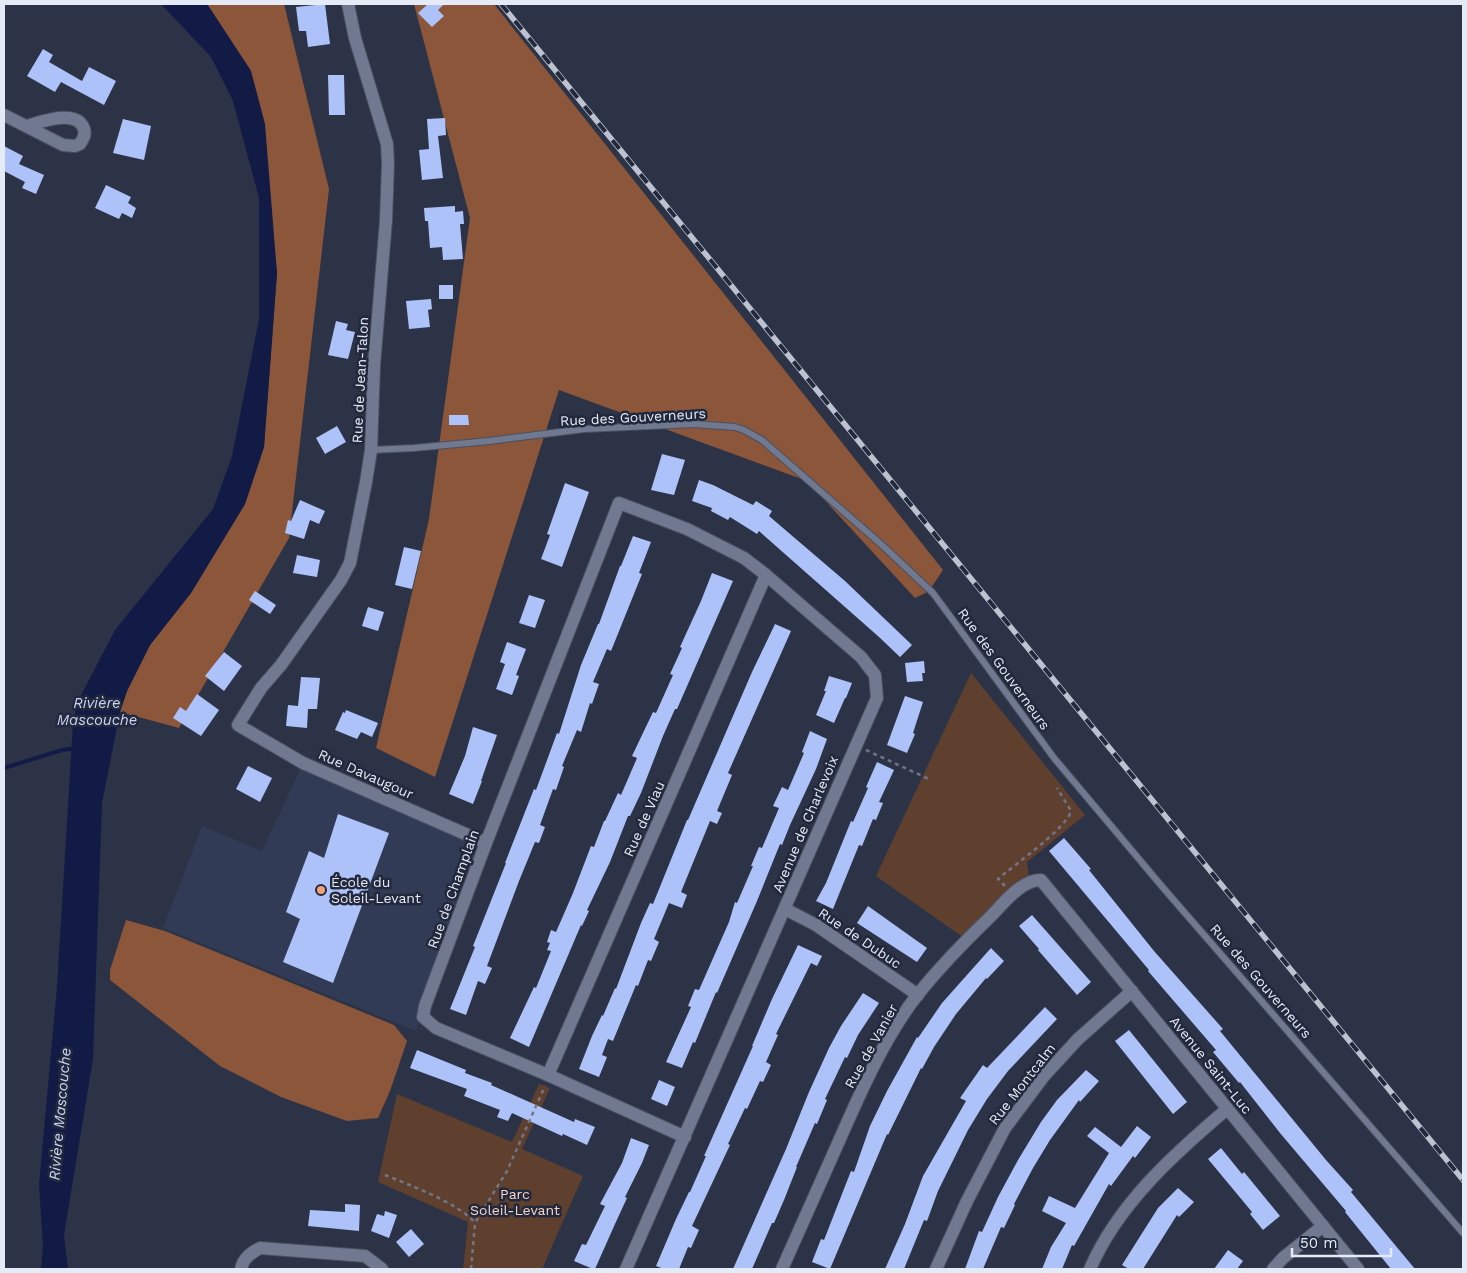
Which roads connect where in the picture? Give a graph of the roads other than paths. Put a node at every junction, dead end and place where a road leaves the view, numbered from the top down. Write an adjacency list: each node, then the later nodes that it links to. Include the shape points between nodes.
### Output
1 (348, 4): 4 (street, Rue de Jean-Talon, via 387,144 386,220)
2 (4, 115): 3 (street)
3 (26, 126)
4 (371, 450): 7 (street, Rue de Jean-Talon, via 350,563); 17 (lane, Rue des Gouverneurs, via 489,442 584,429 694,424 744,430 762,440 933,593 1054,758)
5 (619, 503): 6 (street, Avenue de Charlevoix, via 687,529 744,558); 8 (street, Rue de Champlain)
6 (766, 575): 10 (street, Avenue de Charlevoix, via 862,657 875,675 877,698); 13 (street, Rue de Viau)
7 (238, 725): 8 (street, Rue Davaugour, via 303,762)
8 (486, 843): 13 (street, Rue de Champlain, via 423,1017 436,1028)
9 (1041, 880): 11 (street, Avenue Saint-Luc); 12 (street, Rue de Vanier, via 1031,880 1013,894 966,940)
10 (785, 909): 12 (street, Rue de Dubuc, via 816,925); 15 (street, Avenue de Charlevoix)
11 (1132, 991): 14 (street, Avenue Saint-Luc); 22 (street, Rue Montcalm, via 1078,1038 1005,1128)
12 (918, 995): 21 (street, Rue de Vanier, via 870,1074)
13 (548, 1075): 15 (street, Rue de Champlain)
14 (1227, 1109): 16 (street, Avenue Saint-Luc); 23 (street, via 1179,1150 1135,1197)
15 (685, 1137): 20 (street, Avenue de Charlevoix)
16 (1323, 1226): 24 (street); 25 (street, Avenue Saint-Luc)
17 (1463, 1233)
18 (241, 1269): 19 (street, via 248,1255 260,1248 365,1256)
19 (382, 1269)
20 (626, 1269)
21 (782, 1269)
22 (936, 1269)
23 (1090, 1269)
24 (1273, 1269)
25 (1358, 1269)

